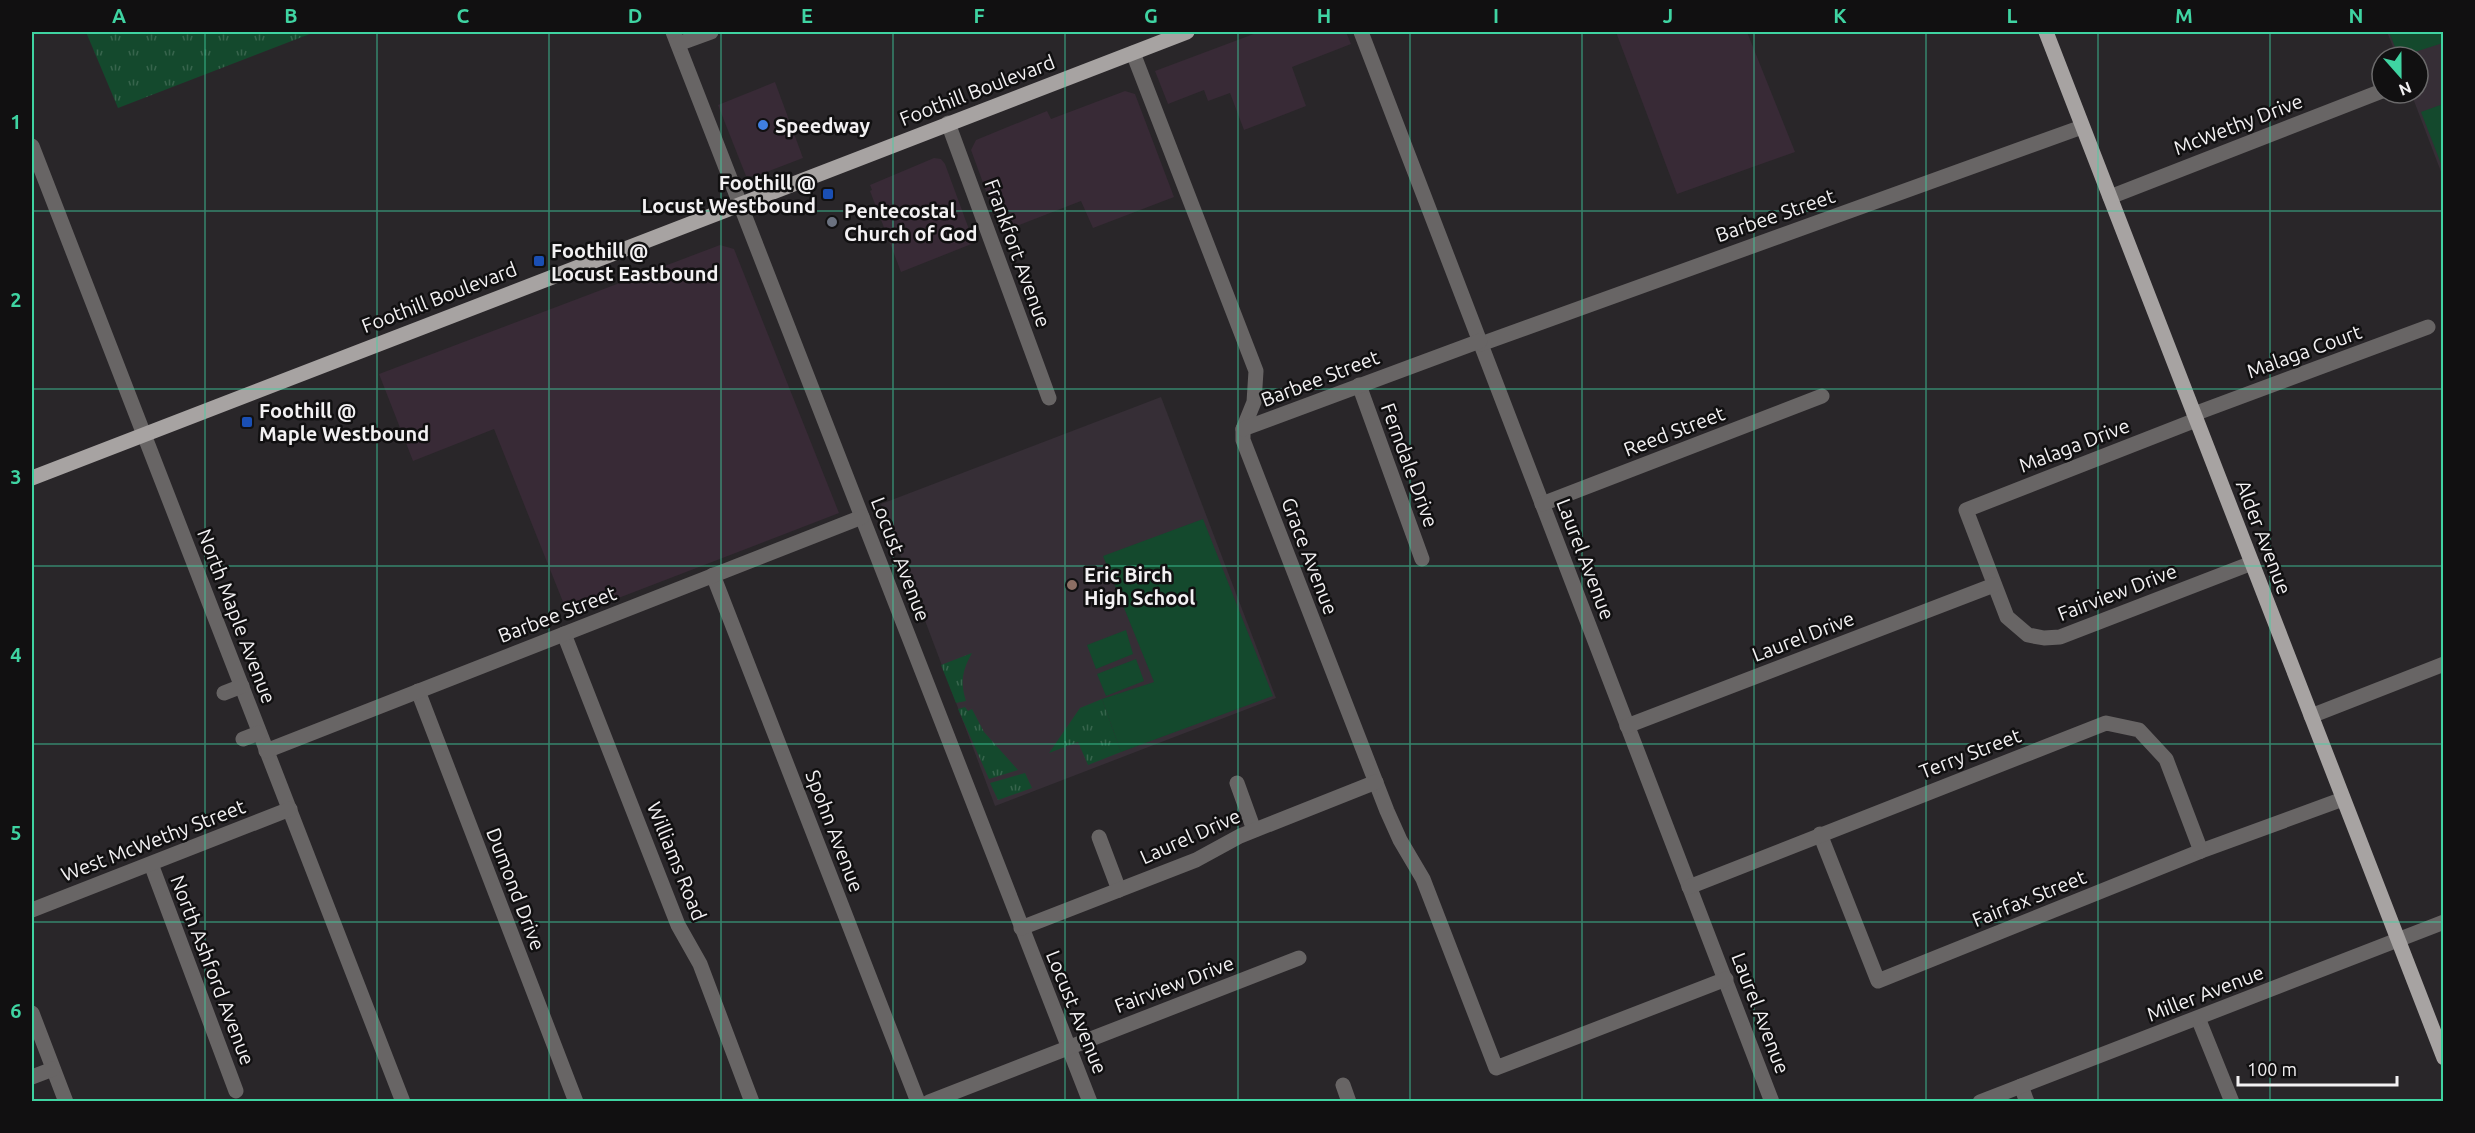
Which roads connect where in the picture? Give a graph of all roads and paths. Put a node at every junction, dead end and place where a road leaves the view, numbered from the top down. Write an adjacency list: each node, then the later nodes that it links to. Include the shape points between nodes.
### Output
1 (711, 32): 5 (street)
2 (1187, 32): 6 (main road, Foothill Boulevard)
3 (1361, 32): 14 (street, Laurel Avenue)
4 (2046, 32): 9 (main road, Alder Avenue)
5 (675, 38): 12 (street, Locust Avenue)
6 (1133, 53): 8 (main road, Foothill Boulevard); 19 (street, via 1256,371 1254,402)
7 (2370, 96): 11 (street, McWethy Drive)
8 (948, 123): 12 (main road, Foothill Boulevard); 17 (street, Frankfort Avenue)
9 (2082, 127): 11 (main road, Alder Avenue); 14 (street, Barbee Street)
10 (32, 146): 20 (street, North Maple Avenue)
11 (2110, 197): 18 (main road, Alder Avenue)
12 (740, 203): 20 (main road, Foothill Boulevard); 24 (street, Locust Avenue)
13 (2428, 327): 18 (street, Malaga Court)
14 (1480, 342): 15 (street, Barbee Street); 22 (street, Laurel Avenue)
15 (1359, 385): 19 (street, Barbee Street); 25 (street, Ferndale Drive)
16 (1822, 396): 22 (street, Reed Street)
17 (1049, 398)
18 (2195, 417): 23 (street, Malaga Drive); 26 (main road, Alder Avenue)
19 (1243, 429): 39 (street, Grace Avenue, via 1243,440)
20 (143, 434): 21 (main road, Foothill Boulevard); 31 (street, North Maple Avenue)
21 (32, 478)
22 (1542, 504): 35 (street, Laurel Avenue)
23 (1966, 510): 28 (street, Fairview Drive)
24 (862, 517): 27 (street, Barbee Street); 52 (street, Locust Avenue)
25 (1422, 559)
26 (2252, 563): 28 (street, Fairview Drive, via 2060,636 2044,638 2028,635 2007,617); 34 (main road, Alder Avenue)
27 (713, 575): 29 (street, Barbee Street); 69 (street, Spohn Avenue)
28 (1994, 585): 35 (street, Laurel Drive)
29 (564, 634): 32 (street, Barbee Street); 68 (street, Williams Road)
30 (2444, 664): 34 (street)
31 (242, 686): 33 (street); 36 (street, North Maple Avenue)
32 (418, 691): 38 (street, Barbee Street); 67 (street, Dumond Drive)
33 (224, 693)
34 (2311, 716): 41 (main road, Alder Avenue)
35 (1627, 726): 48 (street, Laurel Avenue)
36 (259, 733): 37 (street); 38 (street, North Maple Avenue)
37 (243, 739)
38 (266, 751): 42 (street, North Maple Avenue)
39 (1376, 782): 43 (street, Laurel Drive); 55 (street, Grace Avenue, via 1394,828 1423,879 1496,1068)
40 (1237, 783): 43 (street)
41 (2343, 799): 46 (street, Fairfax Street); 53 (main road, Alder Avenue)
42 (290, 810): 47 (street, West McWethy Street); 66 (street, North Maple Avenue)
43 (1254, 830): 49 (street, Laurel Drive, via 1196,860)
44 (1820, 834): 46 (street, Terry Street, via 2106,723 2139,730 2166,759); 46 (street, Fairfax Street, via 1878,981); 48 (street, Terry Street)
45 (1099, 837): 49 (street)
46 (2201, 851)
47 (151, 864): 50 (street, West McWethy Street); 64 (street, North Ashford Avenue)
48 (1689, 887): 55 (street, Laurel Avenue)
49 (1119, 890): 52 (street, Laurel Drive)
50 (32, 910)
51 (2444, 922): 53 (street, Miller Avenue)
52 (1021, 928): 58 (street, Locust Avenue)
53 (2398, 940): 57 (street, Miller Avenue); 59 (main road, Alder Avenue)
54 (1299, 958): 58 (street, Fairview Drive)
55 (1726, 980): 73 (street, Laurel Avenue)
56 (32, 1013): 60 (street)
57 (2199, 1018): 63 (street, Miller Avenue); 76 (street)
58 (1068, 1048): 70 (street, Fairview Drive); 71 (street, Locust Avenue)
59 (2444, 1058)
60 (53, 1069): 61 (street); 65 (street)
61 (32, 1077)
62 (1343, 1085): 72 (street)
63 (2021, 1086): 74 (street, Miller Avenue); 75 (street)
64 (237, 1091)
65 (66, 1101)
66 (403, 1101)
67 (576, 1101)
68 (752, 1101)
69 (918, 1101)
70 (929, 1101)
71 (1090, 1101)
72 (1349, 1101)
73 (1772, 1101)
74 (1980, 1101)
75 (2027, 1101)
76 (2232, 1101)

